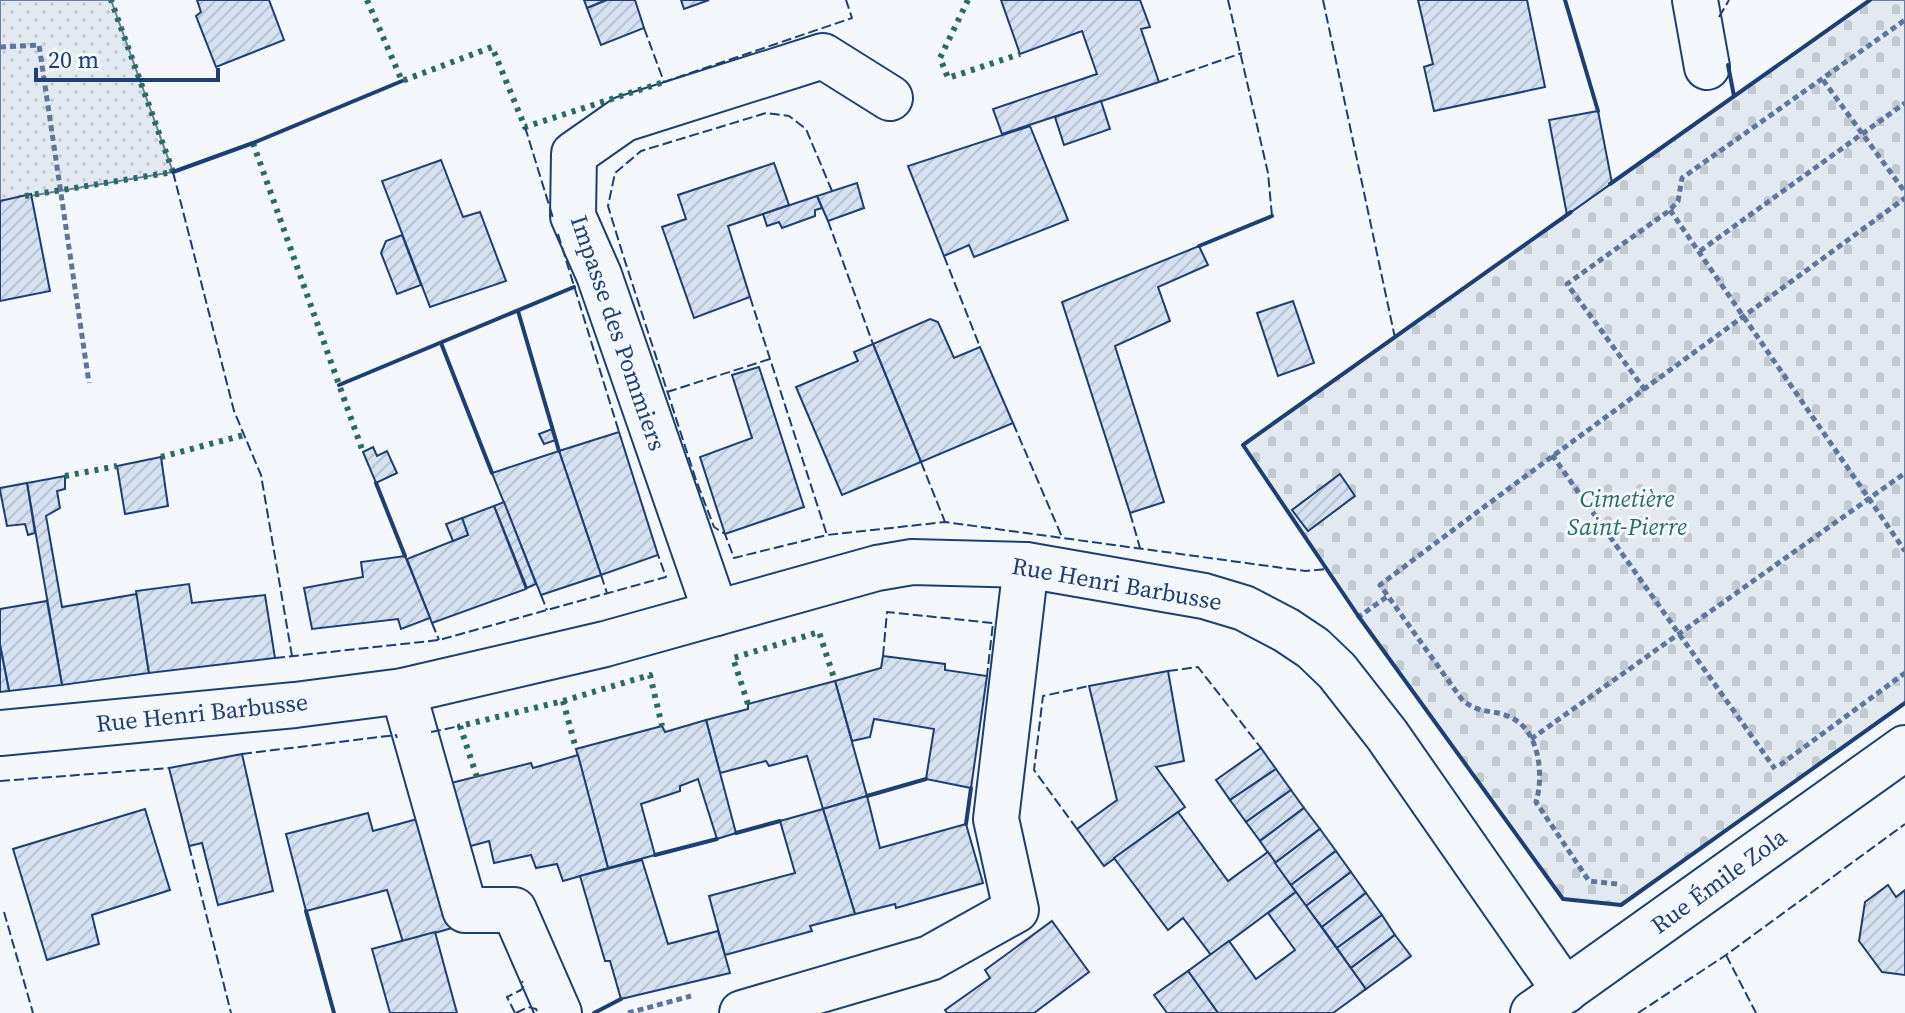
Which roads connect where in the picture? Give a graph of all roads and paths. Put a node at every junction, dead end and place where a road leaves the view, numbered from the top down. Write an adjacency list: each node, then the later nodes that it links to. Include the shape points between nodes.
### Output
1 (1695, 0): 4 (street)
2 (1905, 20): 5 (path)
3 (0, 47): 13 (path, via 39,45)
4 (1707, 67)
5 (1823, 80): 8 (path); 10 (path, via 1682,178 1678,201)
6 (890, 98): 20 (street, Impasse des Pommiers, via 823,56 624,119 574,154 573,216 599,275)
7 (1905, 103): 8 (path)
8 (1863, 133): 9 (path); 11 (path)
9 (1905, 195): 12 (path)
10 (1670, 210): 11 (path); 14 (path, via 1567,284)
11 (1700, 251): 12 (path)
12 (1742, 318): 14 (path); 17 (path)
13 (89, 383)
14 (1645, 390): 15 (path)
15 (1552, 455): 21 (path); 25 (path, via 1380,585 1463,701 1477,711 1520,722)
16 (1905, 473): 17 (path)
17 (1868, 501): 18 (path); 21 (path)
18 (1905, 551)
19 (1026, 565): 20 (street, Rue Henri Barbusse, via 912,562); 31 (street, Rue Henri Barbusse, via 1218,600 1244,608 1313,648 1387,735); 34 (street, via 996,819 1016,910 930,958)
20 (716, 613): 23 (street, Rue Henri Barbusse)
21 (1679, 634): 25 (path); 27 (path)
22 (1905, 673): 27 (path)
23 (403, 691): 24 (street, Rue Henri Barbusse); 32 (street, via 465,910 514,910)
24 (0, 733)
25 (1531, 739): 29 (path, via 1542,785 1536,802 1589,881 1617,884)
26 (1901, 758): 31 (street, Rue Émile Zola)
27 (1775, 769): 28 (path)
28 (1763, 778)
29 (1629, 876)
30 (697, 995): 33 (path)
31 (1549, 1002)
32 (559, 1013)
33 (628, 1013)
34 (742, 1013)

